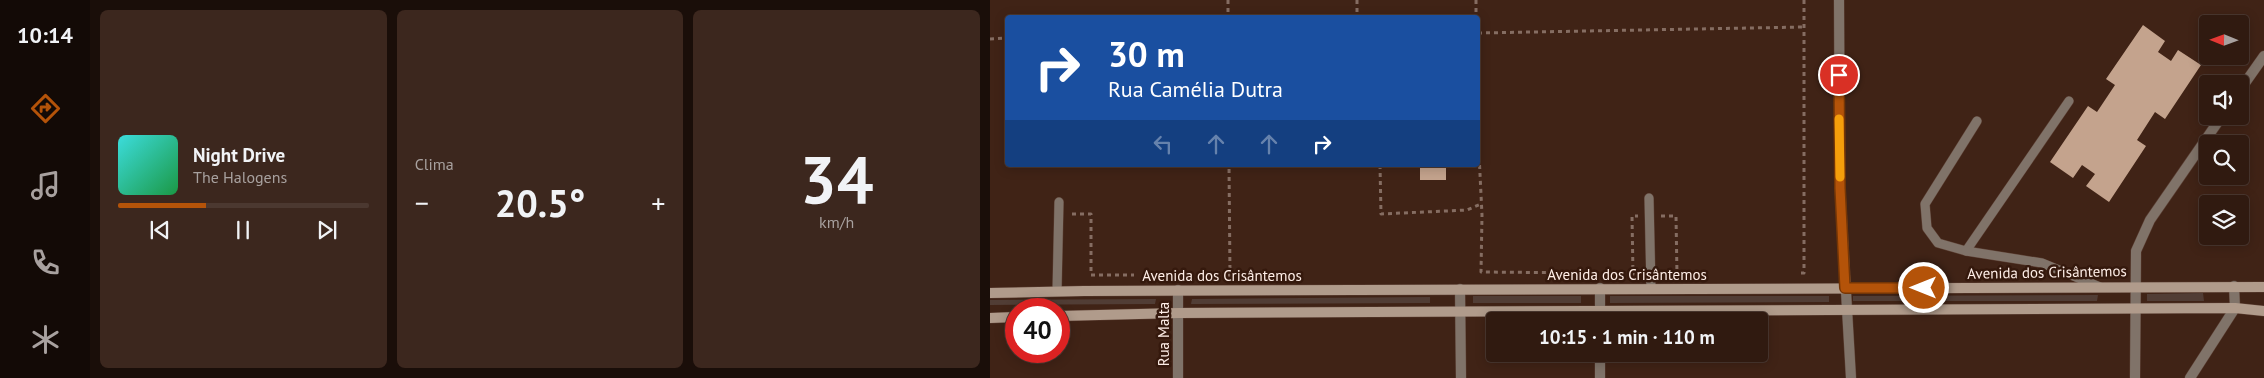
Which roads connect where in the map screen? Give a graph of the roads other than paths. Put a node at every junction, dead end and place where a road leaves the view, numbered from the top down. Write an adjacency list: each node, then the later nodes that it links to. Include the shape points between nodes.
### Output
1 (1839, 0): 16 (street, via 1840,188)
2 (2264, 56): 3 (street)
3 (2249, 77)
4 (2070, 101): 9 (lane)
5 (1977, 121): 9 (lane, via 1925,204 1927,228 1938,243)
6 (2216, 125): 10 (street, via 2150,220 2136,251)
7 (1649, 198): 15 (lane)
8 (1059, 202): 19 (lane)
9 (1966, 251): 12 (lane, via 2042,263)
10 (2134, 286): 11 (street, Avenida dos Crisântemos); 12 (street, Avenida dos Crisântemos); 22 (street)
11 (2234, 286): 13 (street, Avenida dos Crisântemos); 21 (street)
12 (2100, 287): 16 (street, Avenida dos Crisântemos)
13 (2264, 287)
14 (1600, 288): 15 (street, Avenida dos Crisântemos); 17 (street, Avenida dos Crisântemos); 26 (street)
15 (1651, 288): 16 (street, Avenida dos Crisântemos)
16 (1845, 288): 23 (street)
17 (1460, 289): 18 (street, Avenida dos Crisântemos); 25 (street)
18 (1178, 290): 19 (street, Avenida dos Crisântemos); 28 (street, Rua Malta)
19 (1057, 291): 20 (street, Avenida dos Crisântemos)
20 (990, 294)
21 (2235, 308): 22 (street); 24 (street); 39 (street)
22 (2134, 309): 23 (street); 38 (street)
23 (1849, 310): 27 (street); 37 (street)
24 (2264, 311)
25 (1460, 312): 28 (street); 29 (street); 35 (street)
26 (1599, 312)
27 (1766, 312)
28 (1179, 313): 30 (street); 34 (street, Rua Malta)
29 (1486, 313)
30 (1070, 316)
31 (1005, 317): 32 (street)
32 (990, 318)
33 (1600, 362): 36 (street)
34 (1178, 378)
35 (1460, 378)
36 (1600, 378)
37 (1851, 378)
38 (2135, 378)
39 (2190, 378)

